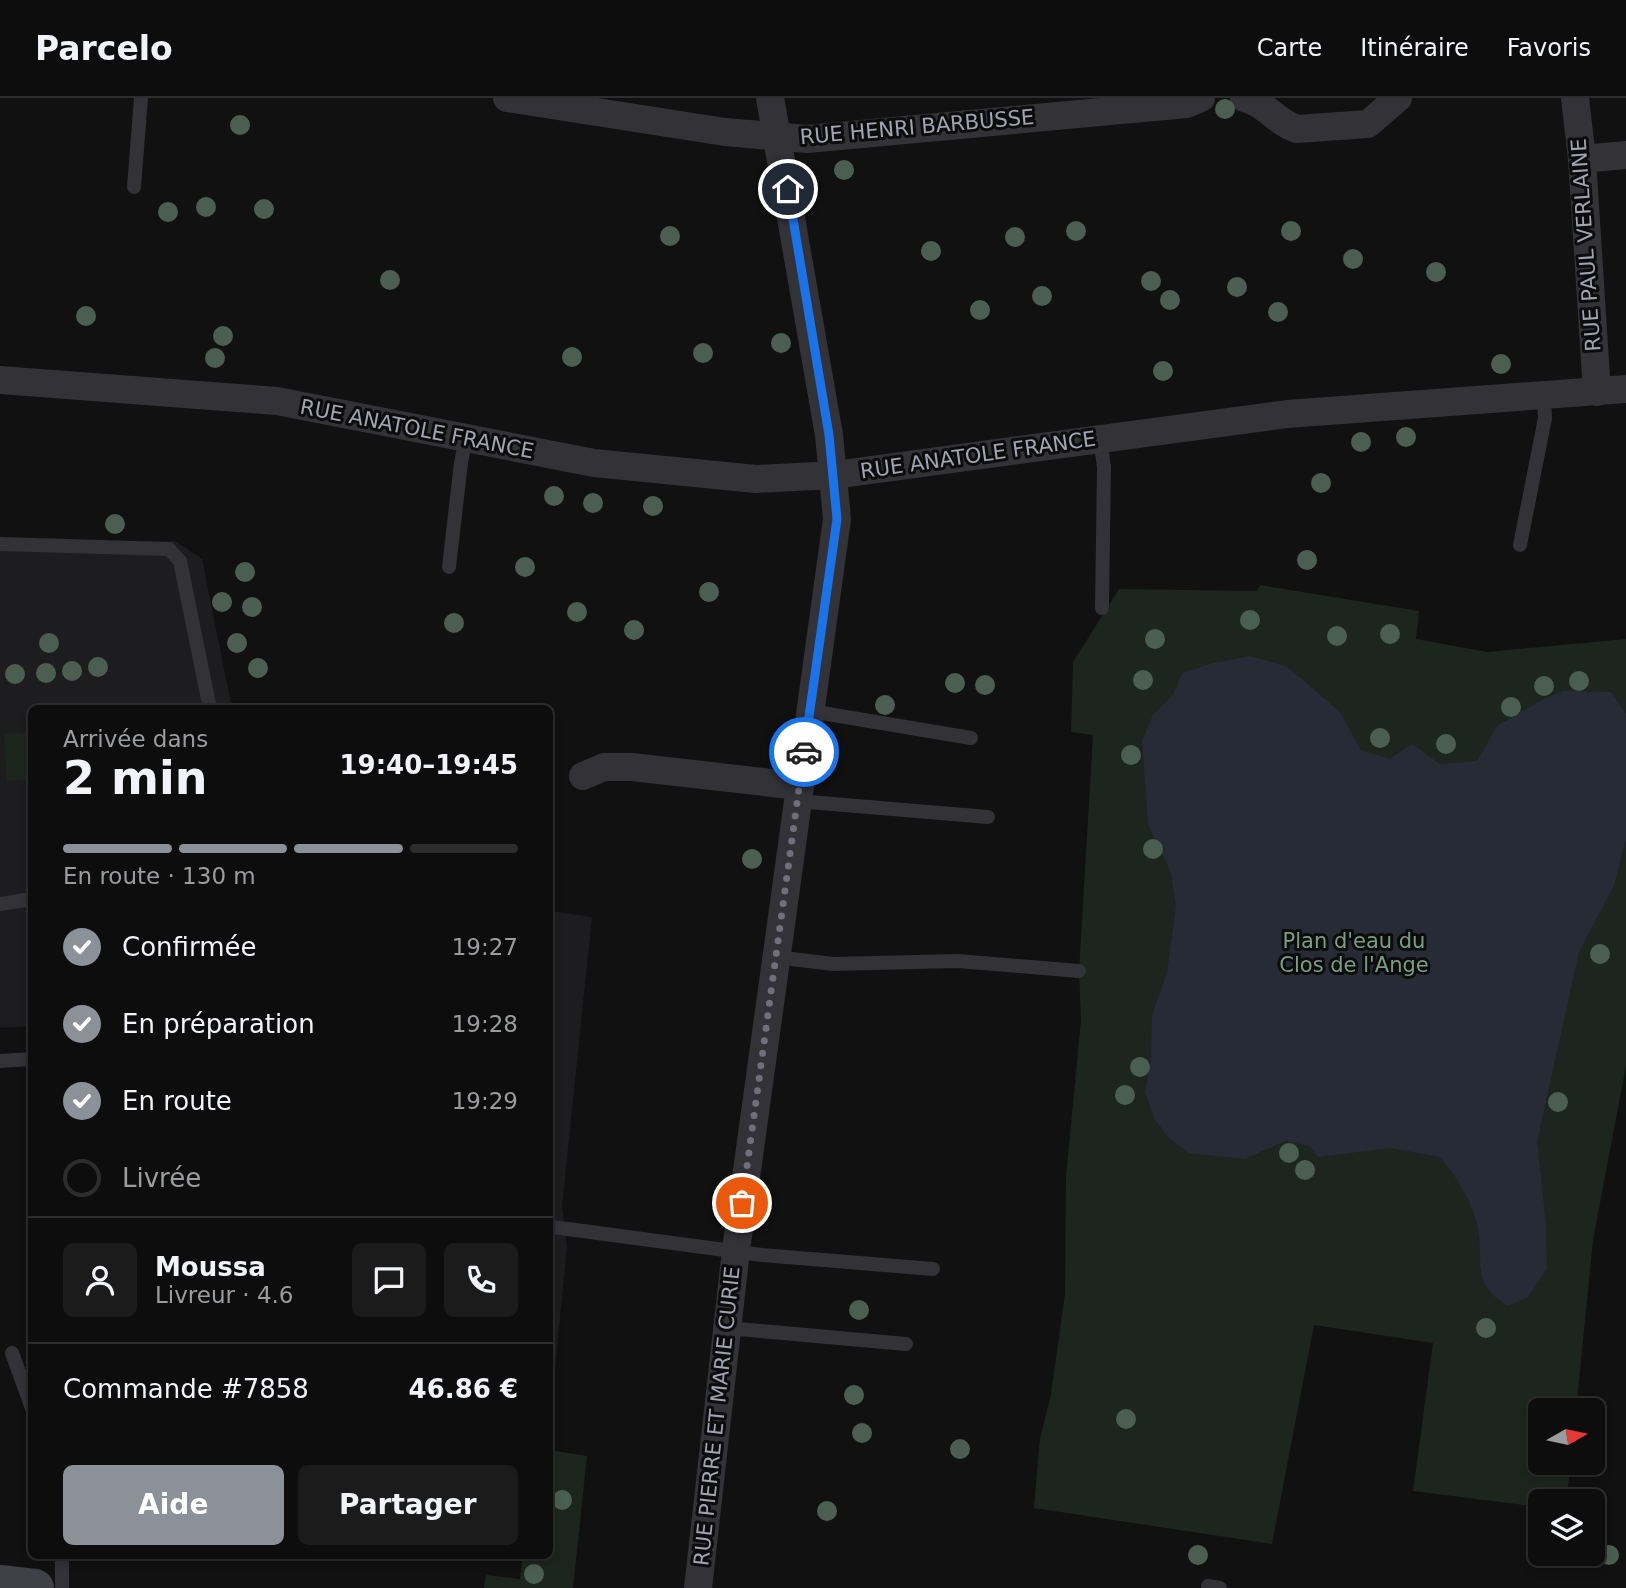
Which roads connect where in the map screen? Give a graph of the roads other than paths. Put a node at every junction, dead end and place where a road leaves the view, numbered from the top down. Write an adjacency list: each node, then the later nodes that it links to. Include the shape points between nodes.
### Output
1 (141, 98): 11 (lane)
2 (507, 98): 8 (street, RUE HENRI BARBUSSE)
3 (770, 98): 8 (street, RUE PIERRE ET MARIE CURIE)
4 (1201, 98): 8 (street, RUE HENRI BARBUSSE, via 1187,104 807,139)
5 (1244, 98): 6 (street, via 1260,103 1297,129 1368,124)
6 (1398, 98)
7 (1575, 98): 10 (street, RUE PAUL VERLAINE)
8 (778, 137): 18 (street, RUE PIERRE ET MARIE CURIE)
9 (1626, 155): 10 (street)
10 (1582, 159): 14 (street, RUE PAUL VERLAINE)
11 (134, 187)
12 (0, 380): 16 (street, RUE ANATOLE FRANCE, via 276,401)
13 (1626, 389): 14 (street, RUE ANATOLE FRANCE)
14 (1597, 392): 15 (street, RUE ANATOLE FRANCE)
15 (1544, 396): 17 (street, RUE ANATOLE FRANCE, via 1287,414); 20 (lane, via 1545,418)
16 (466, 438): 18 (street, RUE ANATOLE FRANCE, via 594,463 676,472 756,480); 21 (lane)
17 (1100, 438): 18 (street, RUE ANATOLE FRANCE); 22 (lane, via 1104,467)
18 (834, 475): 24 (street, RUE PIERRE ET MARIE CURIE, via 837,519)
19 (0, 544): 23 (lane, via 169,549 180,561)
20 (1520, 545)
21 (449, 567)
22 (1102, 608)
23 (209, 705)
24 (810, 711): 25 (lane); 27 (street, RUE PIERRE ET MARIE CURIE)
25 (971, 738)
26 (583, 776): 27 (street, via 604,768 632,767)
27 (798, 793): 28 (lane); 31 (street, RUE PIERRE ET MARIE CURIE)
28 (988, 817)
29 (28, 900): 30 (lane)
30 (0, 904)
31 (775, 957): 32 (lane, via 833,964 957,961); 36 (street, RUE PIERRE ET MARIE CURIE)
32 (1079, 971)
33 (28, 1059): 34 (lane)
34 (0, 1061)
35 (553, 1227): 36 (lane)
36 (736, 1250): 37 (lane); 38 (street, RUE PIERRE ET MARIE CURIE)
37 (933, 1269)
38 (727, 1328): 39 (lane); 46 (street, RUE PIERRE ET MARIE CURIE)
39 (906, 1344)
40 (12, 1353): 41 (lane)
41 (28, 1397)
42 (62, 1559): 45 (lane)
43 (0, 1584): 44 (main road)
44 (35, 1588)
45 (62, 1588)
46 (698, 1588)

